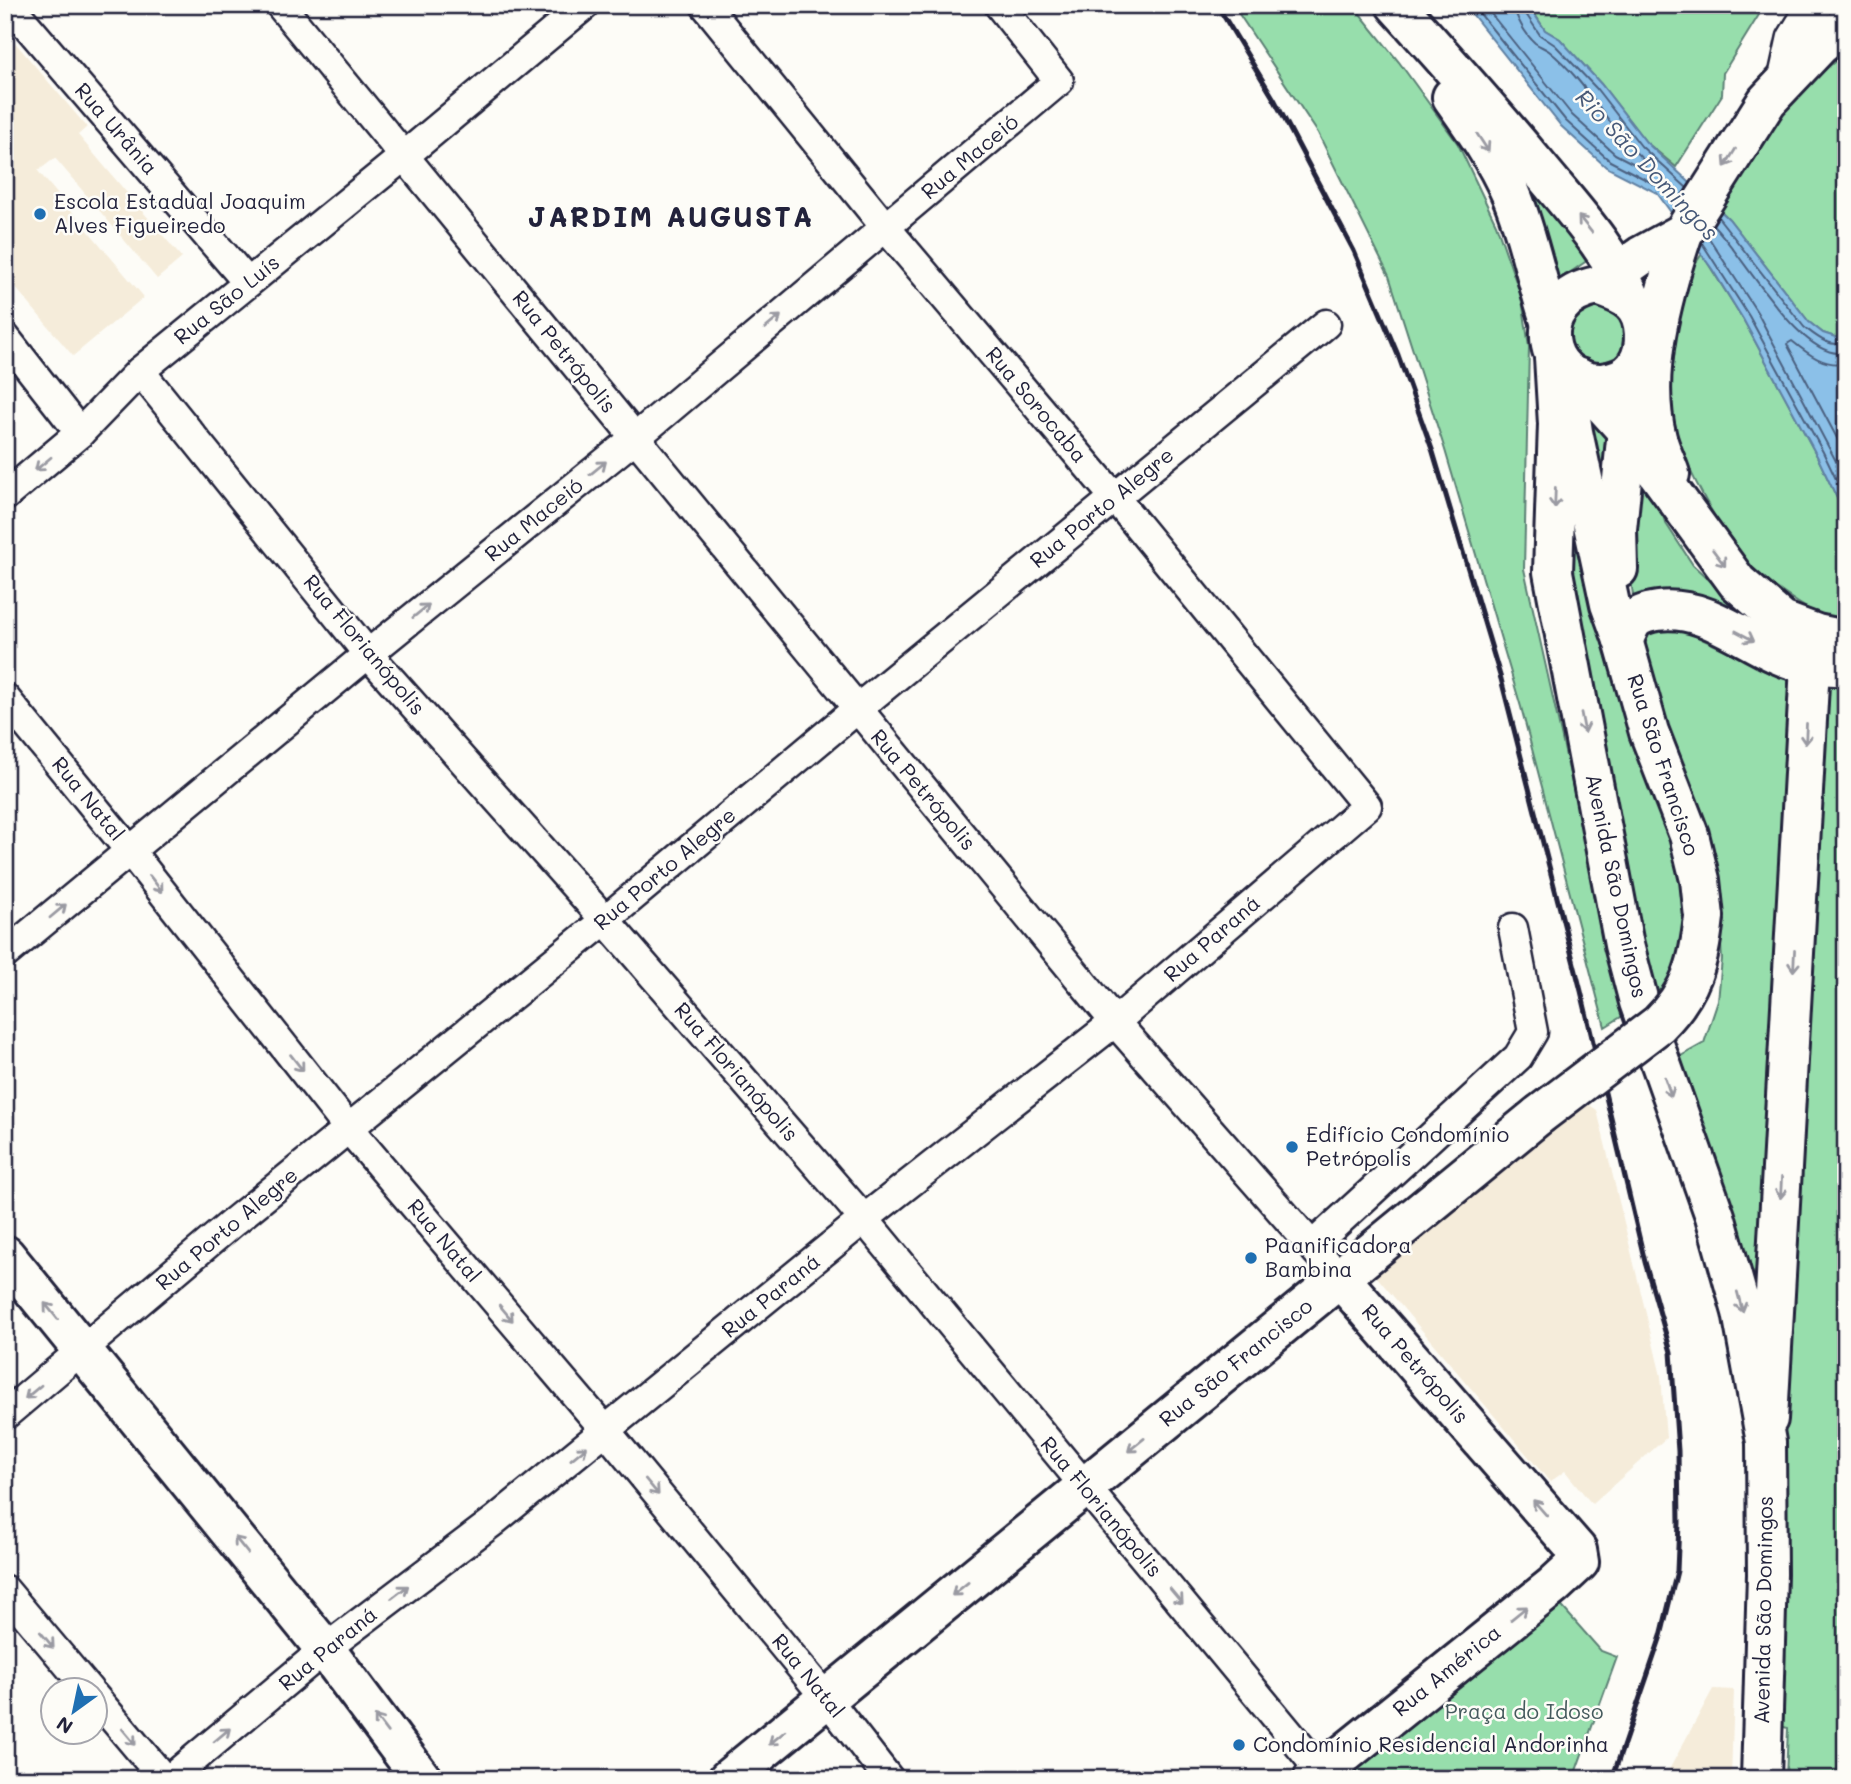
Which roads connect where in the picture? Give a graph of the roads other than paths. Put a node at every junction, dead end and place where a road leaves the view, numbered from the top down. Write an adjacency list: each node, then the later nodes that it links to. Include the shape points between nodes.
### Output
1 (280, 5): 8 (street, Rua Petrópolis)
2 (584, 5): 8 (street, Rua São Luís)
3 (705, 5): 9 (street, Rua Sorocaba)
4 (999, 5): 9 (street, Rua Maceió, via 1059,81)
5 (1393, 5): 12 (main road, one-way to 5, via 1601,244 1493,111); 15 (main road, one-way to 15, via 1487,148 1511,193)
6 (10, 8): 11 (street, Rua Urânia)
7 (1823, 11): 10 (main road, one-way to 10, via 1819,45 1776,90)
8 (403, 157): 11 (street, Rua São Luís); 20 (street, Rua Petrópolis)
9 (886, 228): 20 (street, Rua Maceió, one-way to 9); 22 (street, Rua Sorocaba)
10 (1683, 233): 12 (main road); 23 (main road, via 1658,324 1653,394 1657,438)
11 (248, 283): 17 (street, Rua São Luís)
12 (1616, 287): 15 (main road, via 1580,289 1556,310); 16 (main road, via 1642,320 1642,352)
13 (1326, 324): 22 (street, Rua Porto Alegre)
14 (5, 337): 19 (street)
15 (1562, 357): 16 (main road, via 1590,383 1619,380); 18 (main road); 24 (main road, Rua São Francisco, via 1610,604); 44 (main road, Avenida São Domingos, one-way to 44, via 1553,572 1624,944 1639,1002 1715,1216 1745,1323)
16 (1635, 368): 18 (main road, Rua São Francisco)
17 (140, 371): 19 (street, Rua São Luís); 26 (street, Rua Florianópolis)
18 (1626, 431): 23 (main road); 24 (main road, Rua São Francisco, via 1617,529 1625,607)
19 (80, 433): 21 (street, Rua São Luís, one-way to 21)
20 (635, 438): 26 (street, Rua Maceió, one-way to 20); 29 (street, Rua Petrópolis)
21 (5, 496)
22 (1115, 498): 29 (street, Rua Porto Alegre); 30 (street, Rua Sorocaba)
23 (1681, 502): 25 (main road, one-way to 25, via 1718,559 1761,605 1782,621)
24 (1623, 640): 27 (main road, Avenida São Domingos, one-way to 27, via 1634,620 1648,612 1671,609 1705,617 1777,654); 40 (main road, Rua São Francisco, bridge, via 1700,880 1704,917 1700,952 1688,988 1658,1024)
25 (1846, 640)
26 (368, 654): 31 (street, Rua Maceió); 32 (street, Rua Florianópolis)
27 (1828, 666): 44 (main road, Avenida São Domingos, one-way to 44)
28 (5, 698): 31 (street, Rua Natal)
29 (856, 709): 32 (street, Rua Porto Alegre); 35 (street, Rua Petrópolis)
30 (1367, 806): 35 (street, Rua Paraná)
31 (130, 850): 34 (street, Rua Maceió, one-way to 31); 36 (street, Rua Natal, one-way to 36)
32 (605, 920): 36 (street, Rua Porto Alegre); 37 (street, Rua Florianópolis)
33 (1513, 928): 38 (street, via 1533,1032 1526,1047)
34 (5, 954)
35 (1115, 1022): 37 (street, Rua Paraná); 38 (street, Rua Petrópolis)
36 (349, 1129): 41 (street, Rua Porto Alegre); 43 (street, Rua Natal, one-way to 43)
37 (864, 1219): 43 (street, Rua Paraná); 45 (street, Rua Florianópolis)
38 (1312, 1246): 40 (street, Rua Petrópolis)
39 (5, 1255): 41 (main road, one-way to 39)
40 (1340, 1278): 45 (main road, Rua São Francisco, one-way to 45); 46 (main road, Rua Petrópolis, one-way to 40, via 1577,1550)
41 (83, 1350): 42 (street, Rua Porto Alegre, one-way to 42); 48 (main road, one-way to 41)
42 (5, 1415)
43 (606, 1431): 48 (street, Rua Paraná, one-way to 43); 50 (street, Rua Natal, one-way to 50)
44 (1766, 1442): 58 (main road, Avenida São Domingos)
45 (1085, 1488): 50 (main road, Rua São Francisco, one-way to 50); 52 (street, Rua Florianópolis, one-way to 52)
46 (1579, 1562): 52 (main road, Rua América, one-way to 46)
47 (5, 1590): 49 (street, one-way to 49)
48 (325, 1649): 54 (street, Rua Paraná, one-way to 48); 55 (main road, one-way to 48)
49 (78, 1676)
50 (826, 1698): 56 (main road, Rua São Francisco, one-way to 56); 57 (street, Rua Natal)
51 (108, 1713): 53 (street, one-way to 53)
52 (1321, 1777)
53 (164, 1779)
54 (170, 1779)
55 (422, 1779)
56 (728, 1779)
57 (889, 1779)
58 (1761, 1779)

